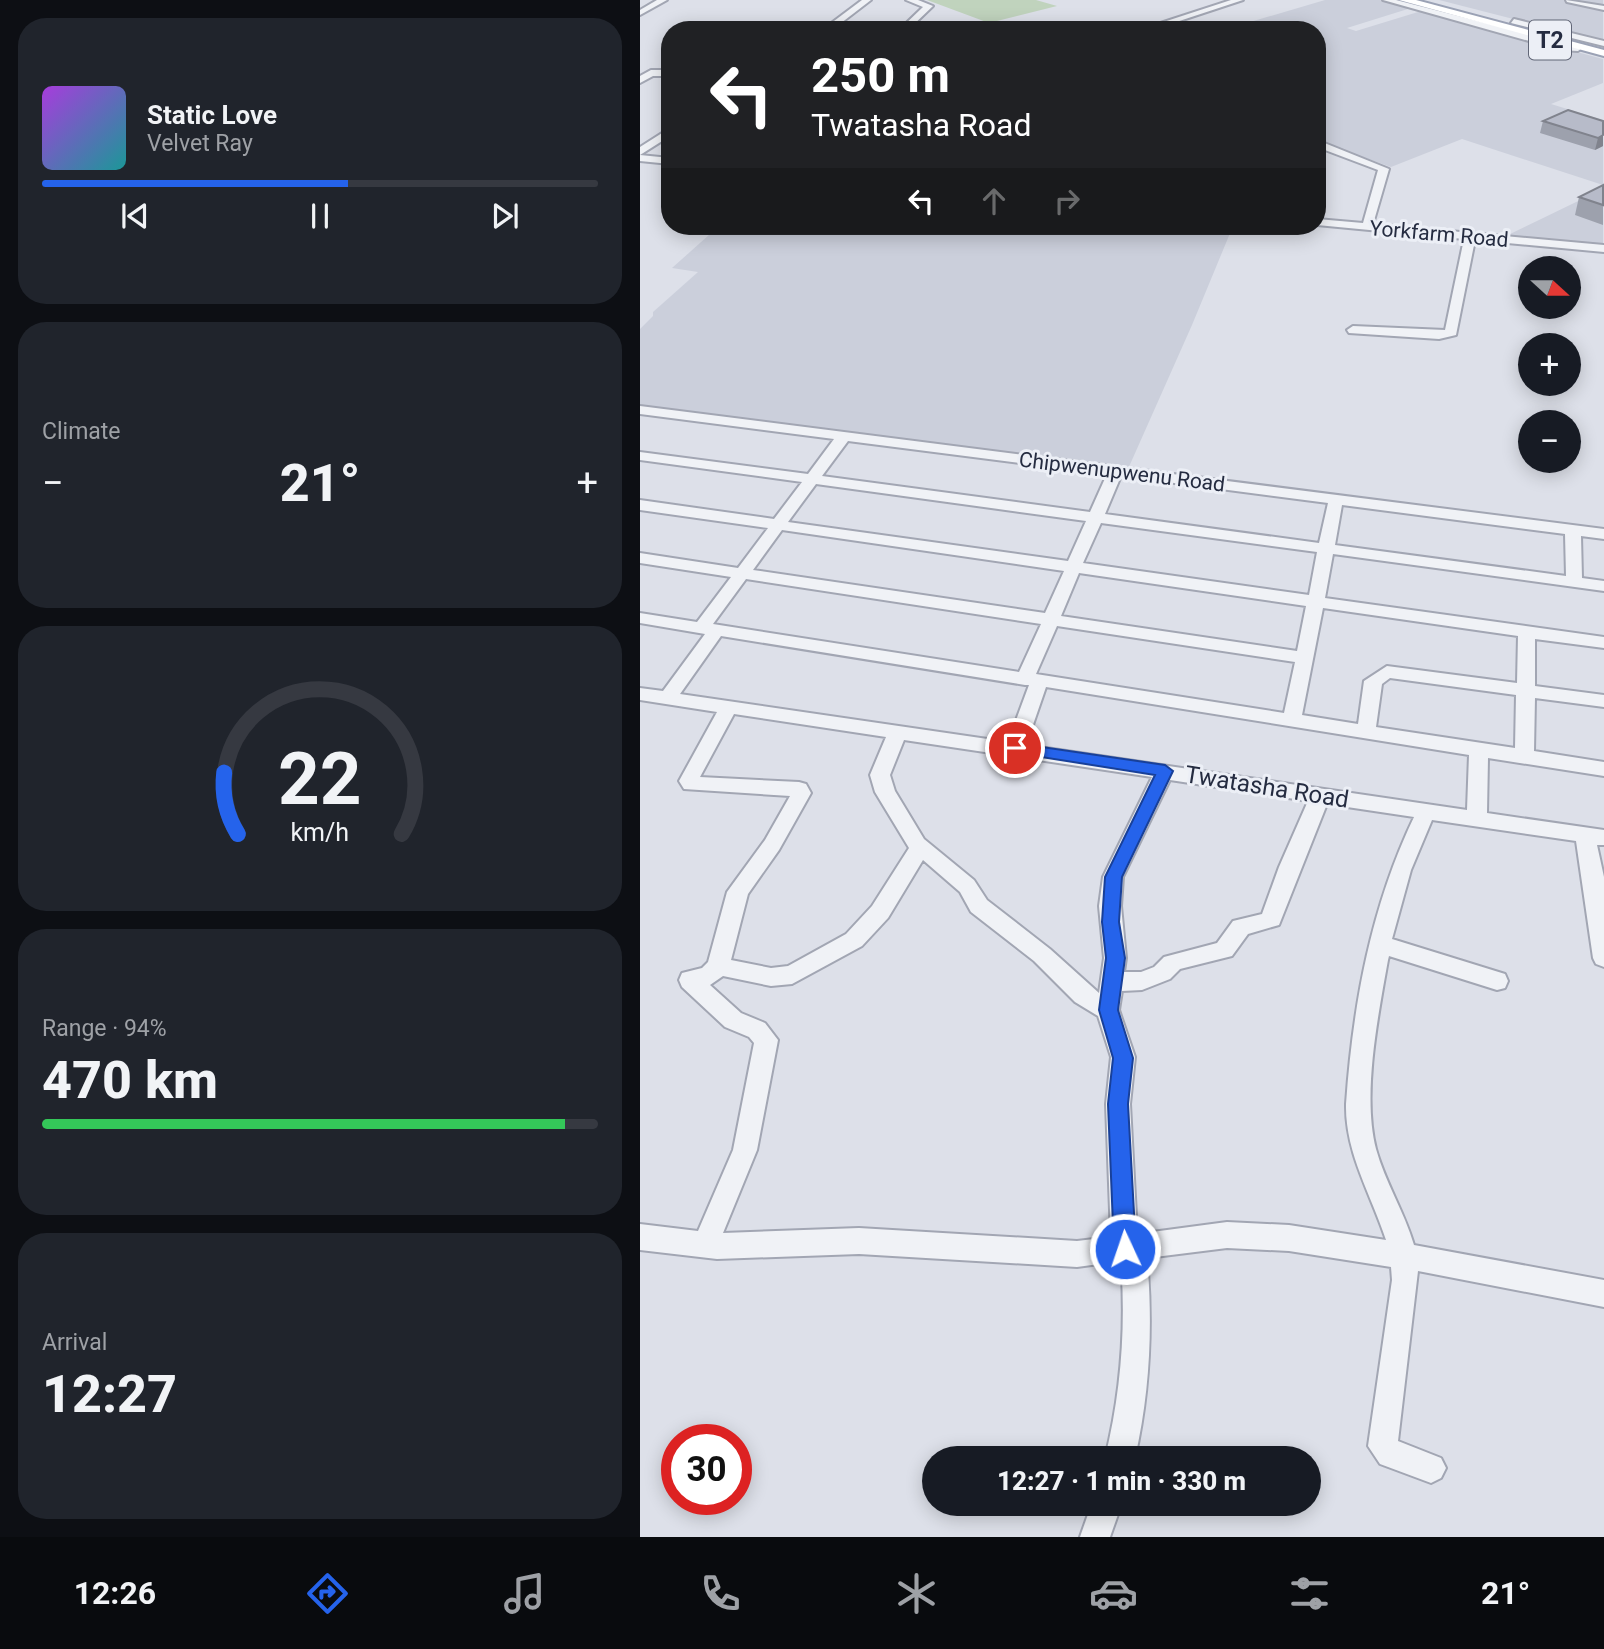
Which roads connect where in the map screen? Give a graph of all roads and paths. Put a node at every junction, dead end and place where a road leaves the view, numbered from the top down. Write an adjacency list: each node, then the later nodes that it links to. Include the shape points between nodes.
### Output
1 (663, 0): 11 (street)
2 (868, 0): 14 (street)
3 (910, 0): 15 (street, via 929,6)
4 (1239, 0): 16 (street)
5 (1387, 0): 18 (street)
6 (1404, 0): 17 (main road, T2)
7 (1418, 0): 13 (main road, T2)
8 (1435, 0): 12 (street)
9 (1570, 0): 10 (street)
10 (1604, 8)
11 (640, 13)
12 (1488, 14): 13 (street); 19 (street, via 1573,36)
13 (1472, 15): 17 (main road, T2)
14 (839, 21)
15 (912, 21)
16 (1172, 21)
17 (1500, 24): 18 (main road, T2); 19 (main road, T2)
18 (1578, 48): 19 (main road, T2)
19 (1604, 50)
20 (661, 73): 21 (street)
21 (640, 80)
22 (661, 137): 24 (street)
23 (1326, 146): 28 (street, via 1384,169)
24 (640, 152)
25 (640, 158): 26 (street)
26 (661, 160)
27 (1326, 223): 28 (street, Yorkfarm Road)
28 (1367, 227): 29 (street, Yorkfarm Road)
29 (1470, 236): 30 (street, Yorkfarm Road); 31 (street, via 1451,332)
30 (1604, 249)
31 (1353, 330)
32 (640, 410): 33 (street, Chipwenupwenu Road)
33 (844, 436): 35 (street, Chipwenupwenu Road); 36 (street)
34 (640, 456): 36 (street)
35 (1116, 470): 37 (street, Chipwenupwenu Road); 39 (street)
36 (812, 479): 39 (street); 40 (street)
37 (1335, 499): 41 (street, Chipwenupwenu Road); 43 (street)
38 (640, 505): 40 (street)
39 (1096, 518): 43 (street); 45 (street)
40 (781, 524): 45 (street); 46 (street)
41 (1573, 530): 42 (street, Chipwenupwenu Road); 47 (street)
42 (1604, 534)
43 (1324, 549): 47 (street); 49 (street)
44 (640, 558): 46 (street)
45 (1075, 566): 49 (street); 51 (street)
46 (743, 573): 51 (street); 52 (street)
47 (1574, 582): 48 (street)
48 (1604, 586)
49 (1316, 601): 53 (street); 55 (street)
50 (640, 618): 52 (street)
51 (1051, 620): 55 (street); 56 (street)
52 (710, 628): 56 (street); 59 (street)
53 (1527, 632): 54 (street); 57 (street)
54 (1604, 643)
55 (1306, 659): 62 (street)
56 (1032, 680): 62 (street); 65 (street)
57 (1524, 688): 60 (street); 64 (street, via 1381,674 1373,681); 67 (street)
58 (640, 694): 59 (street, Twatasha Road)
59 (668, 698): 61 (street, Twatasha Road)
60 (1604, 701)
61 (729, 707): 63 (street, Twatasha Road); 77 (street, via 689,780 691,784 799,789 802,793 738,892)
62 (1292, 721): 64 (street)
63 (898, 731): 65 (street, Twatasha Road); 74 (street, via 880,775 896,812)
64 (1366, 733): 66 (street)
65 (1015, 748): 69 (street, Twatasha Road)
66 (1479, 750): 67 (street); 72 (street)
67 (1524, 756): 68 (street)
68 (1604, 769)
69 (1165, 771): 70 (street, Twatasha Road); 79 (street, via 1113,877)
70 (1320, 796): 71 (street, Twatasha Road); 79 (street, via 1267,923 1236,931 1224,950 1172,963 1142,981)
71 (1426, 813): 72 (street, Twatasha Road); 75 (street, via 1392,895)
72 (1477, 819): 73 (street, Twatasha Road)
73 (1594, 836): 76 (street)
74 (920, 847): 77 (street, via 880,912 854,940 792,975 771,976); 80 (street, via 967,886 979,906 1042,955 1083,995)
75 (1379, 944): 78 (street); 84 (street, via 1358,1110 1360,1135)
76 (1604, 958)
77 (718, 966): 82 (street, via 709,976 690,980 733,1020 757,1030 766,1040 745,1150)
78 (1497, 981)
79 (1114, 982): 80 (street)
80 (1108, 1010): 83 (street, via 1123,1058 1118,1104)
81 (640, 1237): 82 (street)
82 (705, 1245): 83 (street, via 859,1241 1077,1254)
83 (1129, 1249): 84 (street, via 1227,1235 1334,1244); 86 (street, via 1139,1307 1137,1371)
84 (1405, 1256): 85 (street); 87 (street, via 1383,1446 1391,1454)
85 (1604, 1294)
86 (1123, 1446)
87 (1431, 1468)
88 (1103, 1516): 89 (street)
89 (1096, 1537)

